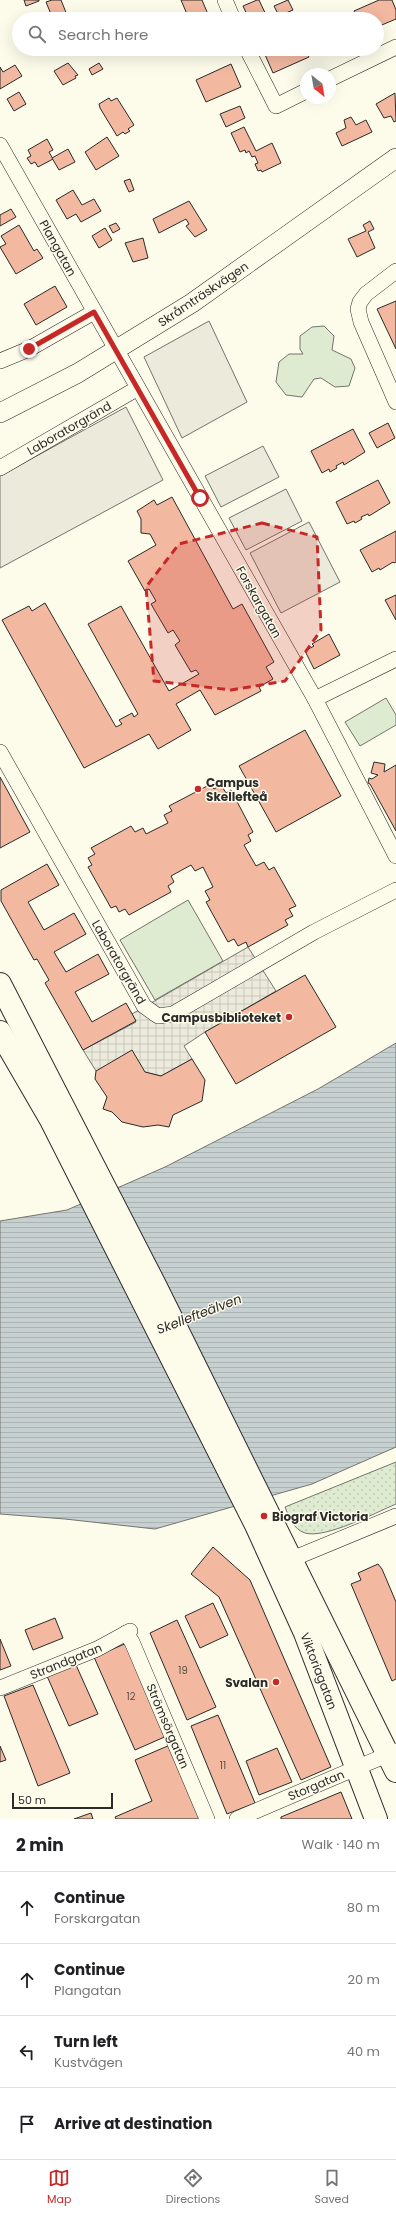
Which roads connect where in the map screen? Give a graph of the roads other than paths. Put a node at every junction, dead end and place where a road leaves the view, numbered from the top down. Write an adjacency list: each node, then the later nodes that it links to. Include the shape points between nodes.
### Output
1 (225, 0): 2 (street)
2 (230, 12)
3 (396, 47): 4 (street)
4 (384, 53)
5 (251, 56): 8 (street, via 276,106)
6 (377, 56): 7 (street)
7 (336, 76)
8 (300, 94)
9 (0, 145): 12 (street, Plangatan)
10 (396, 158): 13 (main road, Skråmträskvägen, via 192,303)
11 (396, 271): 16 (street, via 366,294 358,309 361,322)
12 (94, 312): 13 (street, Plangatan); 14 (street, via 29,349)
13 (115, 351): 15 (street, Forskargatan); 17 (main road, Skråmträskvägen)
14 (0, 361)
15 (138, 388): 18 (street, Laboratorgränd); 20 (street, Forskargatan)
16 (396, 402)
17 (0, 413)
18 (0, 468)
19 (396, 658): 20 (street)
20 (315, 700): 22 (street, Forskargatan)
21 (0, 752): 23 (street, Laboratorgränd, via 144,1006 158,1016 173,1014 314,932)
22 (396, 856)
23 (396, 890)
24 (1, 982): 26 (highway)
25 (0, 1032): 26 (highway, via 52,1120)
26 (84, 1165): 28 (highway)
27 (396, 1516): 29 (street)
28 (263, 1522): 29 (highway, Viktoriagatan); 33 (highway, Viktoriagatan)
29 (292, 1559): 32 (highway, Viktoriagatan)
30 (128, 1632): 31 (street, Strandgatan, via 97,1649); 34 (street, Strömsörgatan)
31 (0, 1688)
32 (393, 1759): 33 (street, Storgatan)
33 (356, 1768): 35 (street, Storgatan); 36 (highway, Viktoriagatan)
34 (207, 1819)
35 (237, 1819)
36 (376, 1819)

